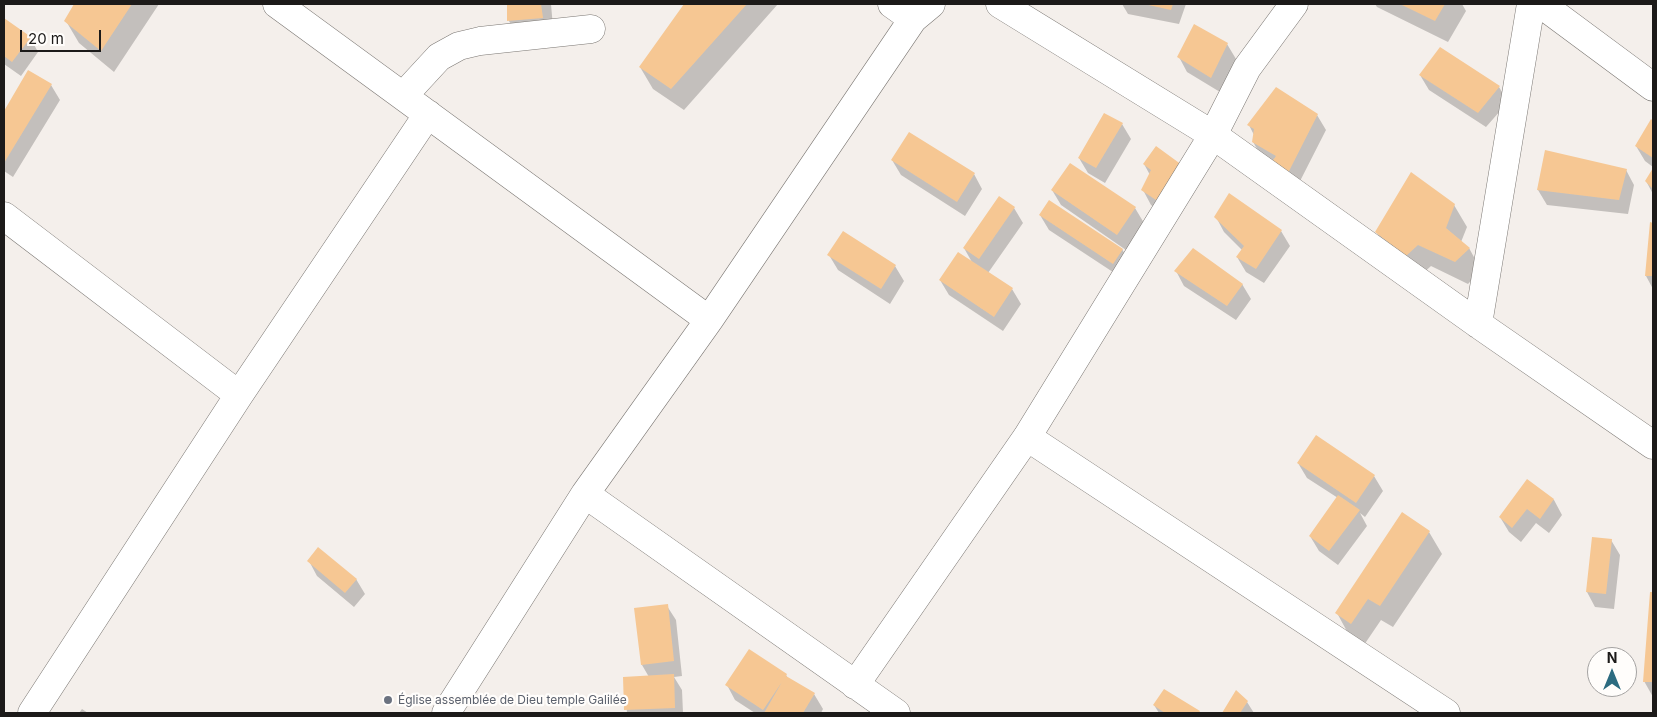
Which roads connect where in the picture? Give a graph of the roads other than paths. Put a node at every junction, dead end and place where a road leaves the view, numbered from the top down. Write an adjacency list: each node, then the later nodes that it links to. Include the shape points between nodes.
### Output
1 (277, 4): 10 (street)
2 (892, 4): 7 (street)
3 (1000, 4): 12 (street)
4 (1294, 4): 12 (street, via 1248,68)
5 (1531, 4): 15 (street)
6 (1542, 4): 9 (street)
7 (922, 12): 14 (street)
8 (591, 29): 10 (street, via 459,46 439,57)
9 (1653, 88)
10 (402, 96): 11 (street)
11 (428, 114): 14 (street); 16 (street)
12 (1213, 135): 15 (street); 17 (street)
13 (8, 229): 16 (street)
14 (709, 320): 19 (street)
15 (1478, 324): 18 (street)
16 (239, 395): 21 (street)
17 (1027, 437): 20 (street); 24 (street)
18 (1653, 445)
19 (585, 494): 20 (street); 22 (street)
20 (855, 685): 23 (street)
21 (32, 713)
22 (446, 713)
23 (896, 713)
24 (1446, 713)

